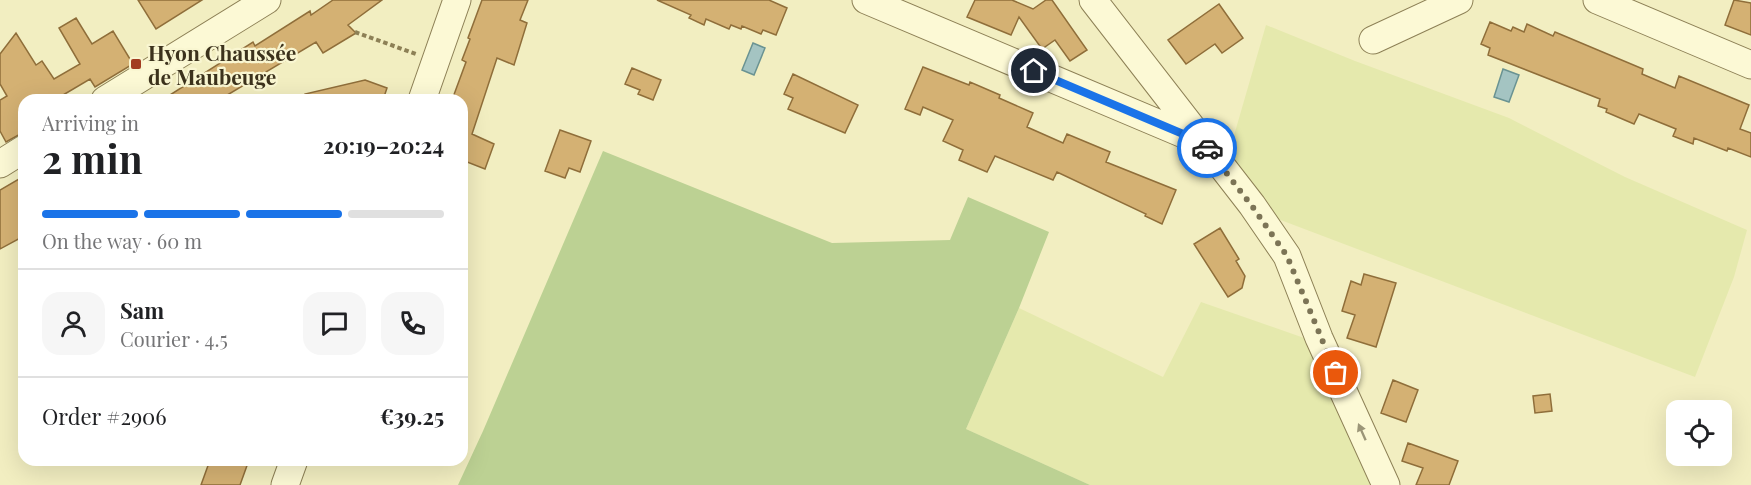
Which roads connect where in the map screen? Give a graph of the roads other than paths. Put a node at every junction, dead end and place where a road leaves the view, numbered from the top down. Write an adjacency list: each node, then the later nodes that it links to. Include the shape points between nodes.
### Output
1 (267, 0): 9 (street)
2 (457, 0): 10 (street)
3 (866, 0): 11 (street)
4 (1093, 0): 11 (street)
5 (1459, 0): 7 (street)
6 (1597, 0): 8 (street)
7 (1373, 40)
8 (1751, 65)
9 (115, 94)
10 (424, 94)
11 (1202, 142): 16 (street, one-way to 11, via 1319,338 1287,256)
12 (18, 153): 13 (street)
13 (0, 164)
14 (292, 466): 15 (street)
15 (285, 485)
16 (1386, 485)

